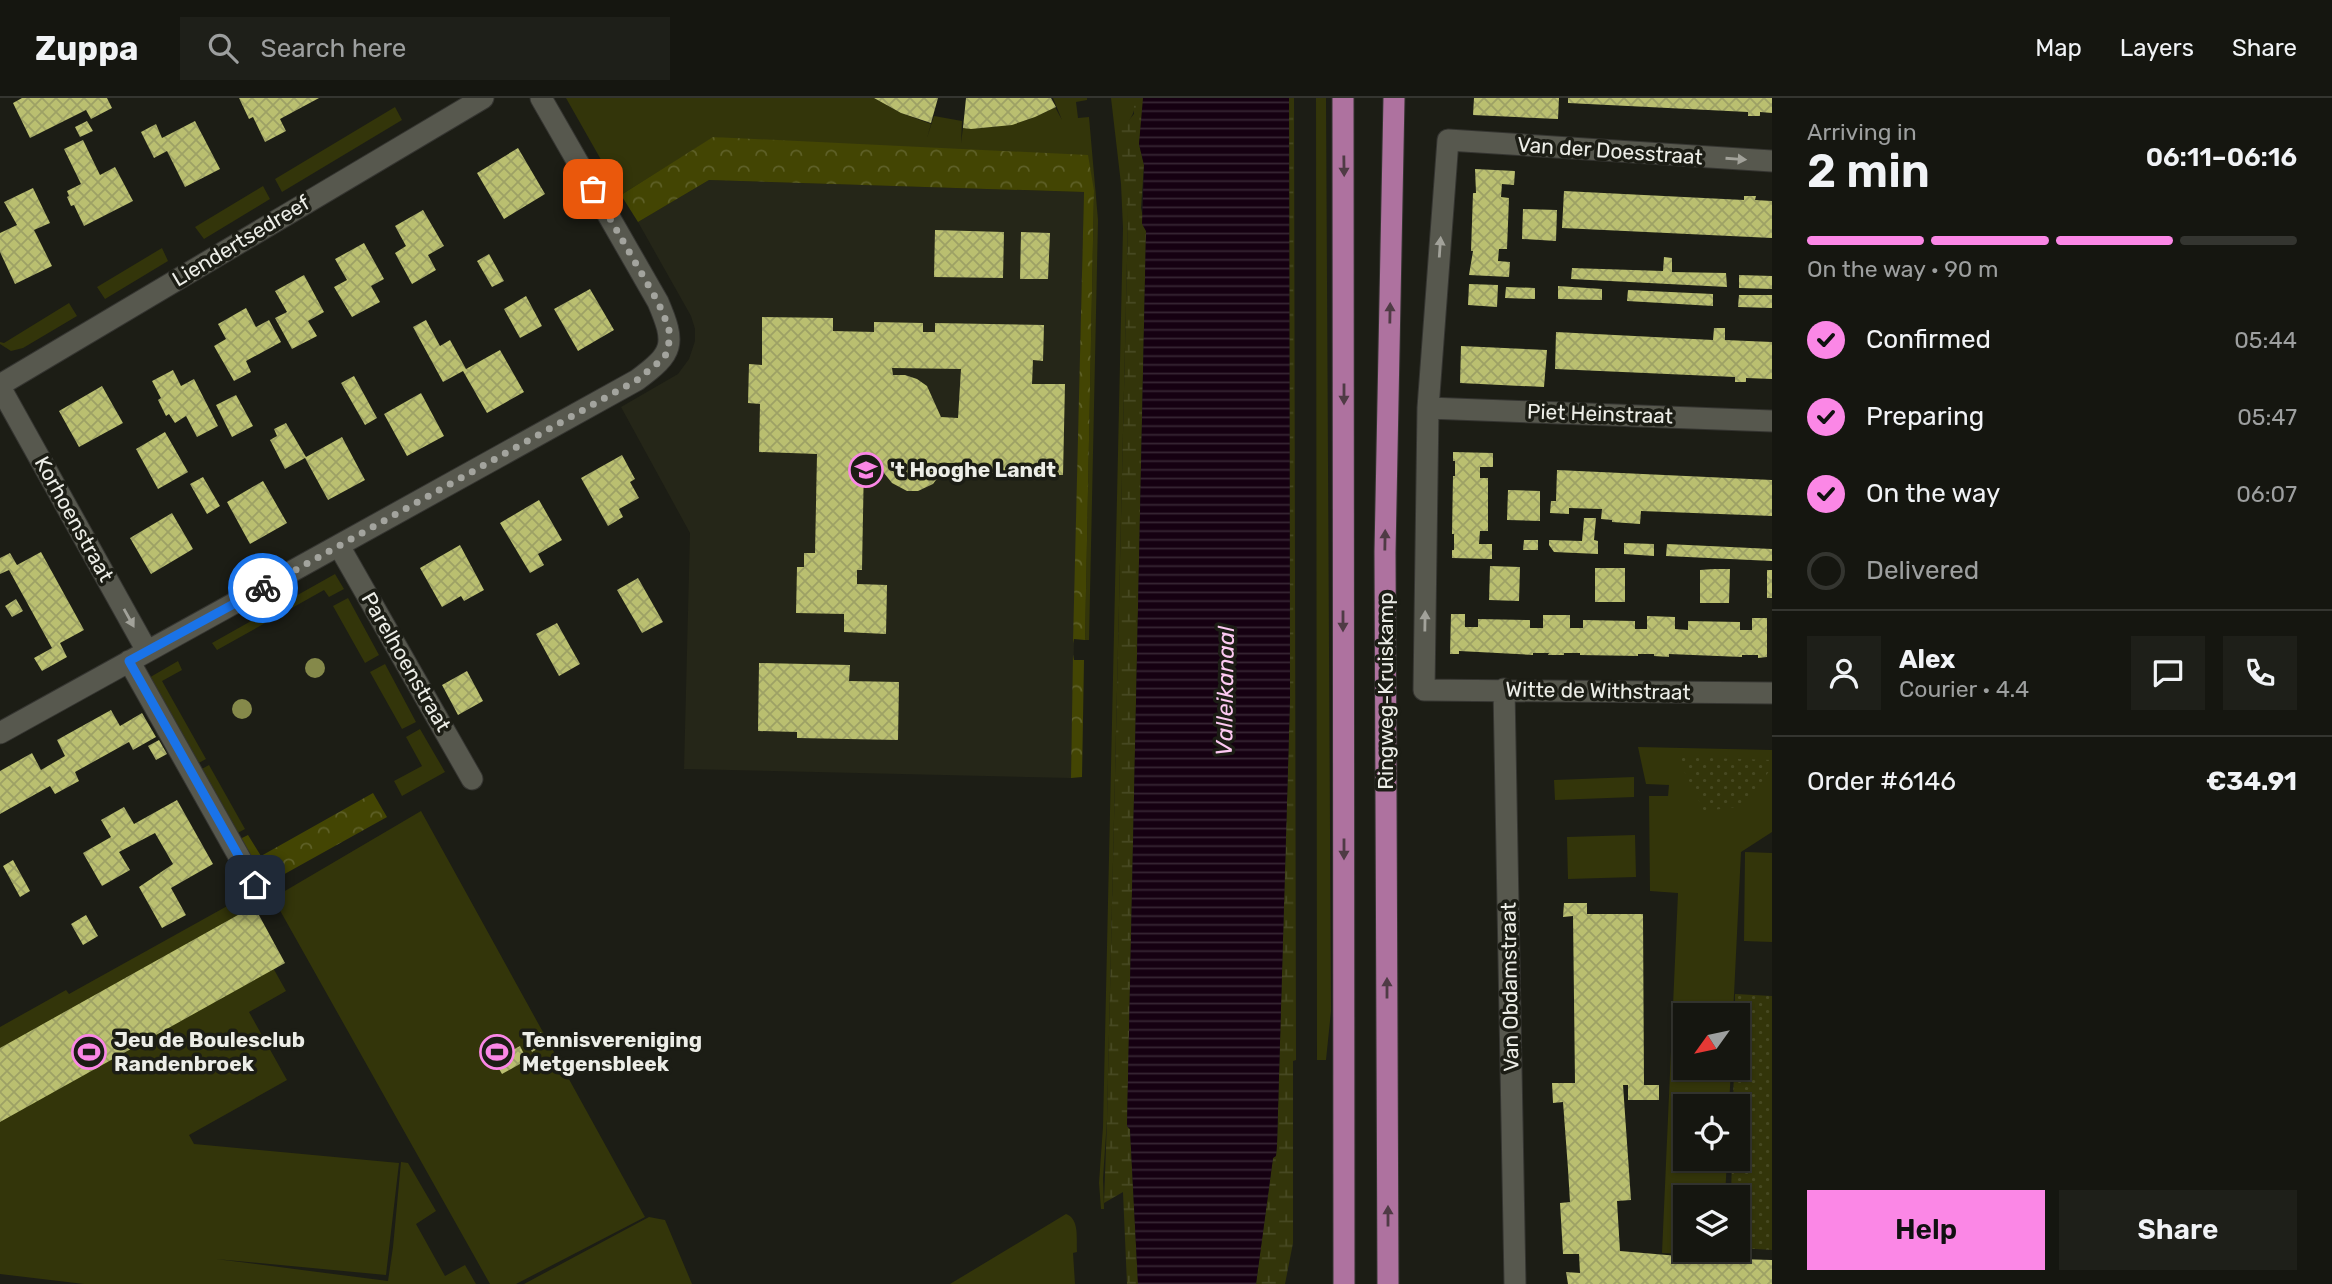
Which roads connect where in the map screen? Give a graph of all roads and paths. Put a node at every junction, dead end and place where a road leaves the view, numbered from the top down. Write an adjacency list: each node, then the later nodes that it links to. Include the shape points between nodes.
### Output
1 (483, 98): 7 (street, Liendertsedreef)
2 (541, 98): 10 (street, via 658,302 669,328 665,357 637,380)
3 (1343, 98): 18 (main road, Ringweg-Kruiskamp, one-way to 18)
4 (1394, 98): 19 (main road, Ringweg-Kruiskamp, one-way to 4, via 1385,552)
5 (1448, 140): 6 (street, Van der Doesstraat, one-way to 6); 8 (street, Ringweg-Kruiskamp, one-way to 5)
6 (1772, 161)
7 (0, 386): 11 (street, Korhoenstraat, one-way to 11)
8 (1428, 408): 9 (street, Piet Heinstraat); 13 (street, Ringweg-Kruiskamp, one-way to 8)
9 (1772, 421)
10 (339, 546): 11 (street); 16 (street, Parelhoenstraat)
11 (138, 656): 15 (street); 17 (street)
12 (1504, 689): 13 (street, Witte de Withstraat); 14 (street, Witte de Withstraat); 20 (street, Van Obdamstraat)
13 (1424, 690)
14 (1772, 693)
15 (0, 733)
16 (472, 779)
17 (255, 885)
18 (1344, 1284)
19 (1388, 1284)
20 (1515, 1284)

